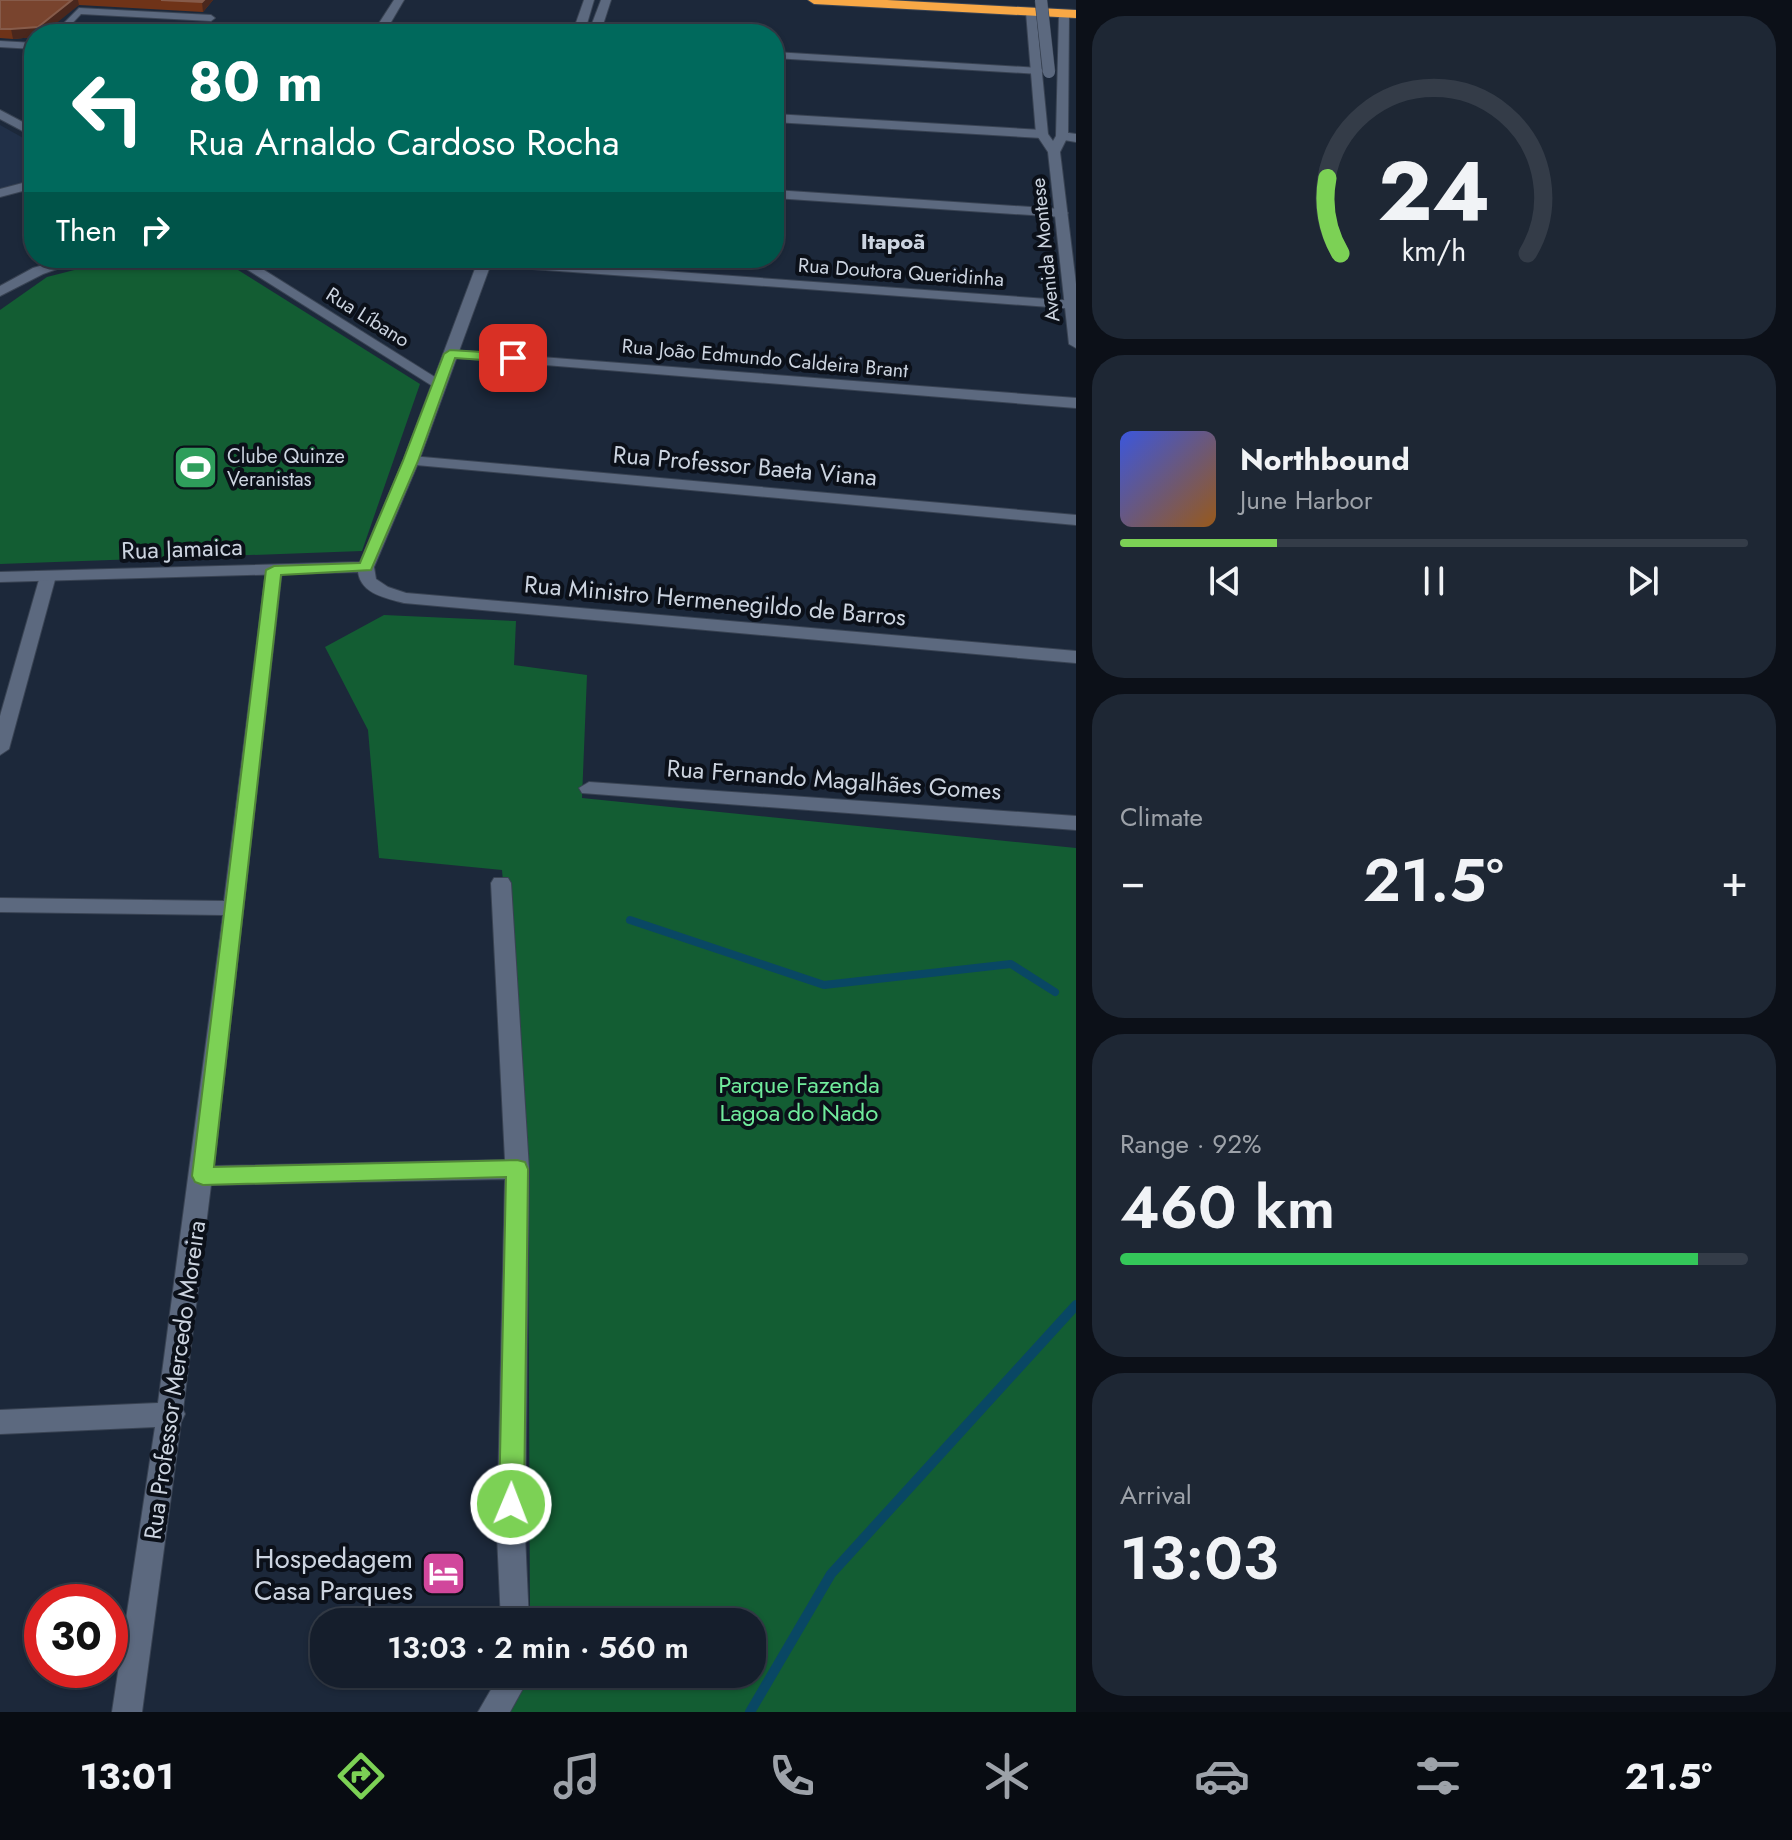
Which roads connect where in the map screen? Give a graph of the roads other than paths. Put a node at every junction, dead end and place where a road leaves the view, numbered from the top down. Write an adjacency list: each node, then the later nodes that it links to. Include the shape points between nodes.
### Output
1 (399, 0): 11 (street)
2 (576, 0): 12 (street)
3 (589, 0): 13 (street)
4 (606, 0): 14 (street)
5 (814, 0): 7 (highway)
6 (1041, 0): 19 (street, bridge)
7 (1031, 12): 8 (highway); 19 (street)
8 (1070, 14): 18 (street, Avenida Montese)
9 (211, 18): 10 (lane, via 79,11)
10 (67, 24)
11 (384, 24)
12 (568, 24)
13 (581, 24)
14 (598, 24)
15 (0, 44): 16 (street)
16 (24, 45)
17 (784, 56): 19 (street)
18 (1070, 72): 20 (street, Avenida Montese)
19 (1046, 73): 20 (street); 24 (street, via 1040,96)
20 (1062, 95): 25 (street, Avenida Montese)
21 (1, 116): 23 (street)
22 (784, 119): 24 (street)
23 (24, 128)
24 (1042, 134): 26 (street, Avenida Montese)
25 (1069, 137): 26 (street, Avenida Montese)
26 (1054, 152): 30 (street, Avenida Montese)
27 (24, 187): 28 (street)
28 (0, 193)
29 (784, 195): 30 (street)
30 (1061, 213): 36 (street, Avenida Montese)
31 (48, 268): 35 (street)
32 (252, 268): 39 (street, Rua Líbano)
33 (482, 268): 38 (street)
34 (590, 268): 36 (street, Rua Doutora Queridinha)
35 (0, 292)
36 (1074, 305): 37 (street, Avenida Montese)
37 (1076, 344)
38 (450, 354): 39 (street); 40 (street, Rua João Edmundo Caldeira Brant)
39 (439, 384): 41 (street)
40 (1076, 403)
41 (411, 461): 42 (street, Rua Professor Baeta Viana); 43 (street)
42 (1076, 520)
43 (366, 567): 44 (street, Rua Jamaica); 47 (street, Rua Ministro Hermenegildo de Barros, via 368,581 404,598)
44 (274, 570): 45 (street, Rua Jamaica); 53 (street, Rua Professor Mercedo Moreira)
45 (48, 576): 46 (street, Rua Jamaica); 48 (street)
46 (0, 577)
47 (1076, 657)
48 (0, 749)
49 (589, 788): 50 (street, Rua Fernando Magalhães Gomes)
50 (1076, 823)
51 (501, 883): 54 (street)
52 (0, 905): 53 (street)
53 (235, 908): 55 (street, Rua Professor Mercedo Moreira)
54 (517, 1169): 55 (street); 58 (street)
55 (203, 1176): 56 (street, Rua Professor Mercedo Moreira)
56 (172, 1414): 57 (street); 60 (street, Rua Professor Mercedo Moreira)
57 (0, 1422)
58 (514, 1608)
59 (508, 1688): 61 (street)
60 (127, 1712)
61 (493, 1712)

